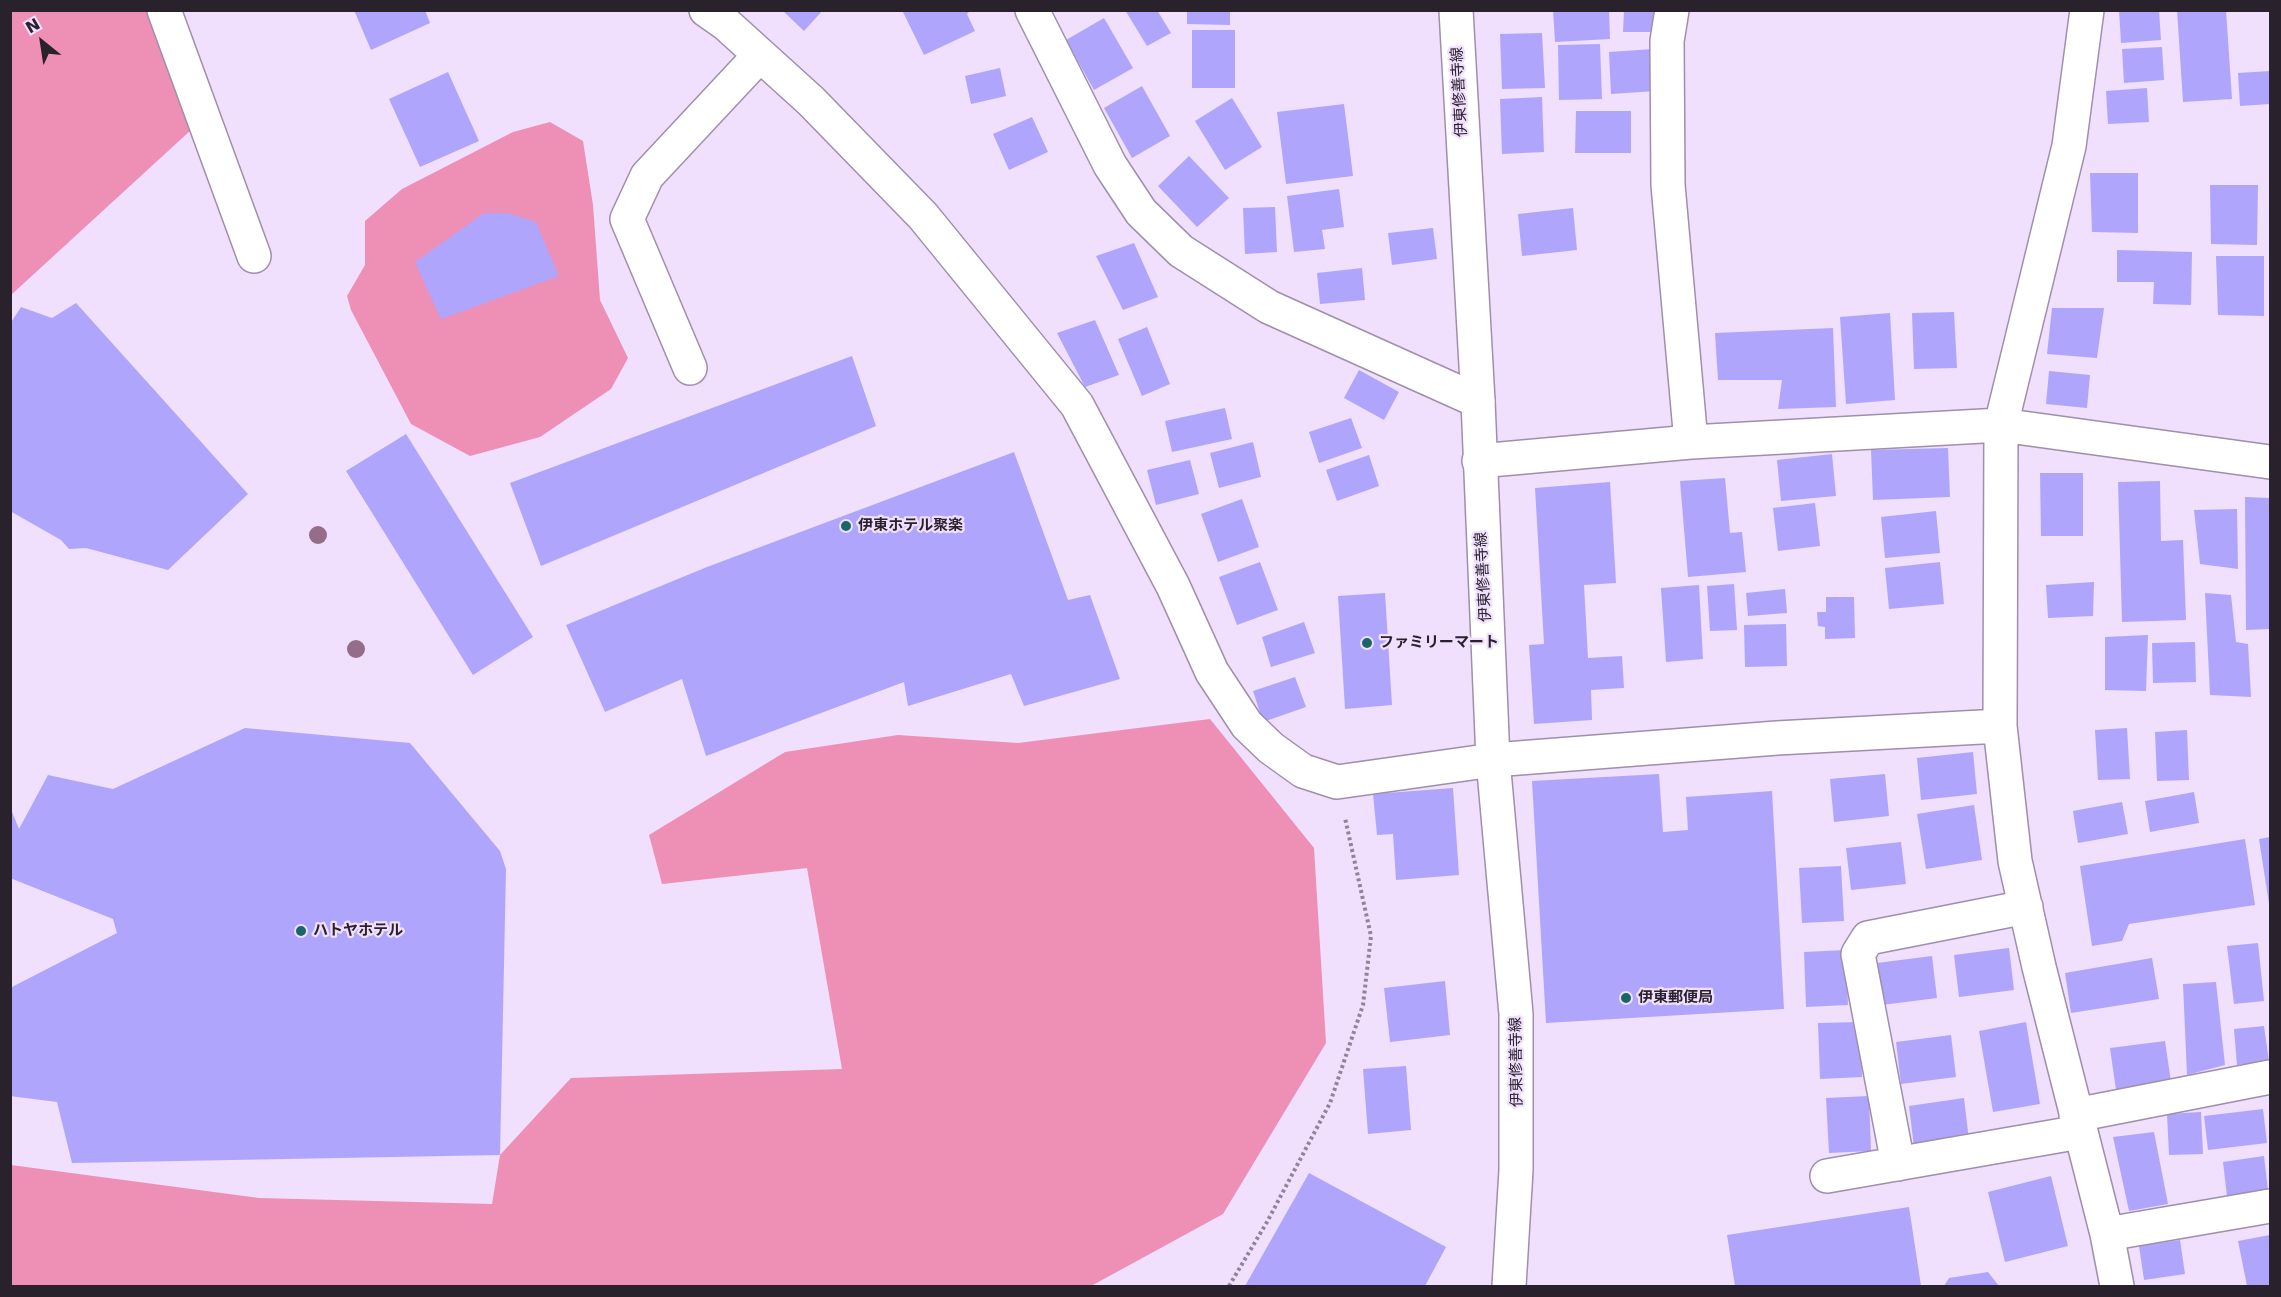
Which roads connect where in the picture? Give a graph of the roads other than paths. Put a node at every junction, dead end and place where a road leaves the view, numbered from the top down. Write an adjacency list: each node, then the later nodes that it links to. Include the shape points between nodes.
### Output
1 (164, 10): 8 (street)
2 (706, 10): 7 (street)
3 (1032, 10): 10 (street, via 1110,165 1141,212 1181,251 1269,307)
4 (1456, 10): 10 (street, 伊東修善寺線)
5 (1672, 10): 12 (street, via 1667,41 1668,185)
6 (2086, 10): 11 (street, via 2069,146)
7 (760, 55): 9 (street, via 647,176 627,219); 16 (street, via 811,101 923,216 1077,405 1173,586 1212,672 1246,725 1303,771 1337,782)
8 (254, 256)
9 (690, 368)
10 (1478, 401): 13 (street, 伊東修善寺線)
11 (2001, 425): 12 (street); 14 (street); 15 (street)
12 (1691, 442): 13 (street)
13 (1479, 461): 16 (street, 伊東修善寺線)
14 (2271, 462)
15 (2000, 726): 16 (street); 17 (street, via 2015,861)
16 (1493, 760): 24 (street, 伊東修善寺線, via 1516,1014 1516,1170)
17 (2026, 907): 19 (street); 20 (street, via 1868,938 1858,954)
18 (2271, 1077): 19 (street)
19 (2078, 1124): 20 (street); 23 (street)
20 (1898, 1164): 21 (street)
21 (1827, 1176)
22 (2271, 1206): 23 (street)
23 (2107, 1234): 25 (street)
24 (1509, 1287)
25 (2117, 1287)

